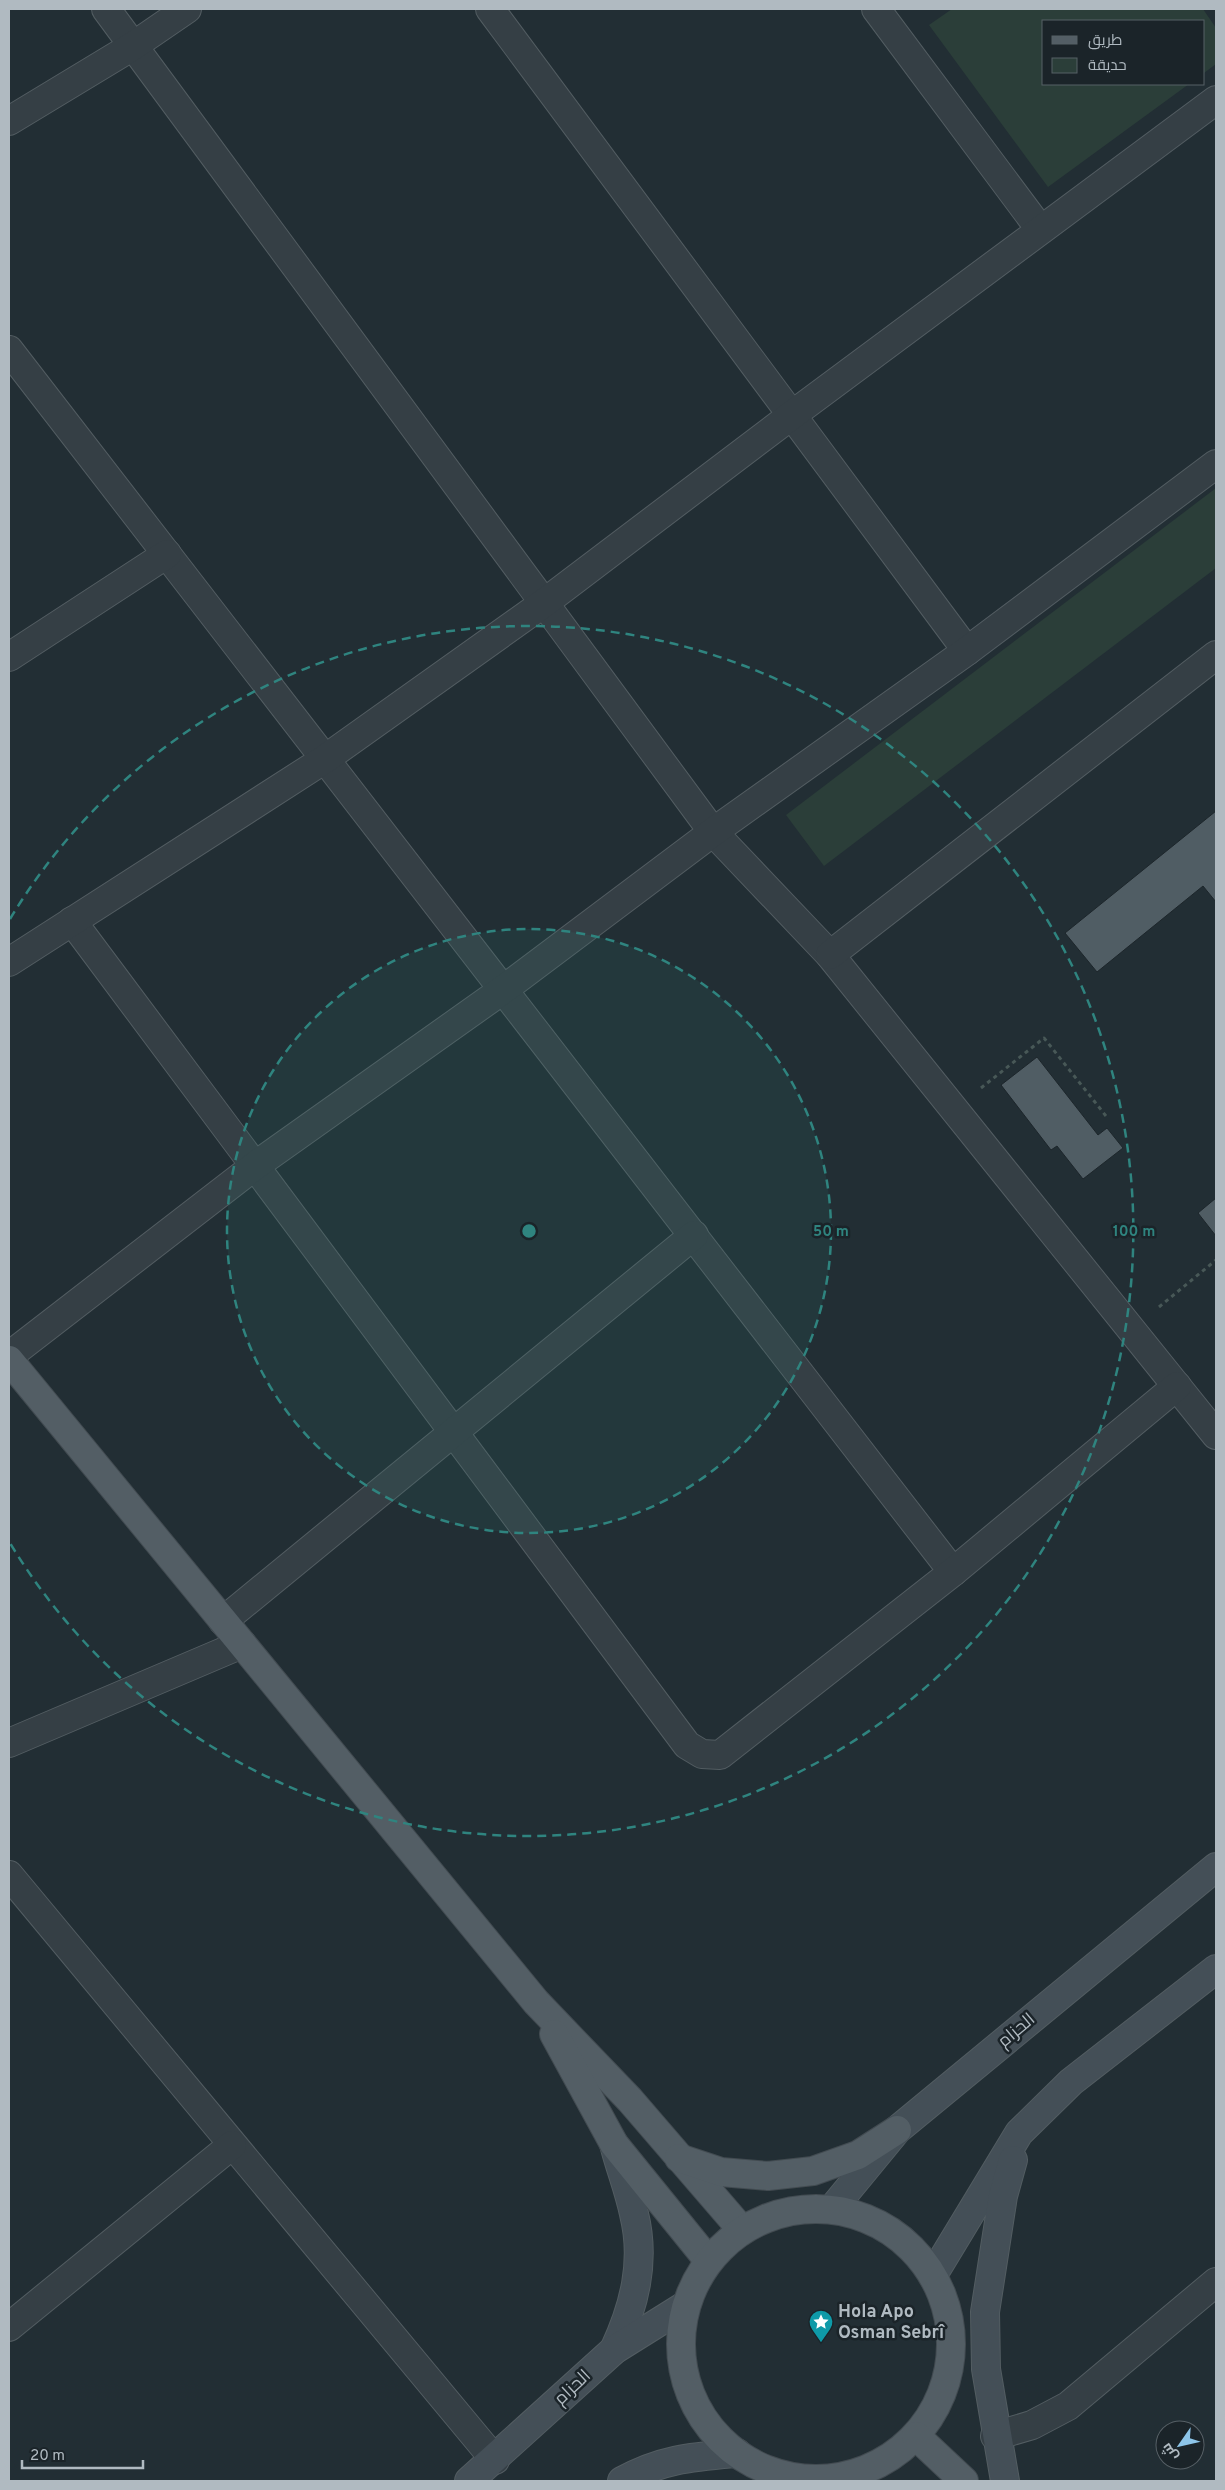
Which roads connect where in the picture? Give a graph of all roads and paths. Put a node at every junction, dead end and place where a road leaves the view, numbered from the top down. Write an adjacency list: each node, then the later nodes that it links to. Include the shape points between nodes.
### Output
1 (106, 9): 5 (street)
2 (187, 9): 5 (street)
3 (490, 9): 10 (street)
4 (888, 13): 8 (street)
5 (133, 46): 7 (street); 13 (street)
6 (1216, 100): 8 (street)
7 (9, 122)
8 (1040, 229): 10 (street)
9 (9, 350): 12 (street)
10 (792, 415): 13 (street); 14 (street)
11 (1216, 464): 14 (street)
12 (167, 554): 16 (street); 17 (street)
13 (544, 603): 17 (street); 18 (street)
14 (967, 651): 18 (street)
15 (1216, 655): 20 (street)
16 (9, 657)
17 (325, 759): 19 (street); 22 (street)
18 (713, 832): 20 (street); 22 (street)
19 (72, 921): 21 (street); 25 (street)
20 (830, 954): 23 (street)
21 (9, 962)
22 (504, 989): 25 (street); 26 (street)
23 (955, 1108): 24 (path, via 1044,1038); 28 (street)
24 (1106, 1116)
25 (256, 1165): 29 (street); 32 (street)
26 (694, 1235): 32 (street); 34 (street)
27 (1216, 1260): 28 (path)
28 (1131, 1330): 31 (street)
29 (9, 1356)
30 (9, 1360): 35 (main road)
31 (1177, 1386): 33 (street); 34 (street)
32 (455, 1432): 34 (street, via 687,1745 702,1754 720,1756); 35 (street)
33 (1216, 1435)
34 (953, 1572)
35 (223, 1622): 36 (main road)
36 (242, 1644): 37 (street); 41 (main road)
37 (9, 1743)
38 (1216, 1867): 42 (main road, الحزام)
39 (9, 1875): 45 (street)
40 (1216, 1968): 43 (main road, via 1071,2082)
41 (536, 2002): 44 (main road); 46 (main road, via 630,2100)
42 (897, 2130): 46 (main road, via 858,2155 814,2171 768,2176 721,2172); 47 (main road, الحزام)
43 (1020, 2133): 50 (main road); 56 (main road, via 1004,2196 984,2312 986,2369)
44 (614, 2144): 49 (main road); 54 (main road, via 634,2214 639,2249 637,2284 629,2318)
45 (232, 2145): 53 (street); 58 (street)
46 (677, 2157): 48 (main road)
47 (832, 2209): 48 (main road, via 785,2211); 50 (main road, via 863,2216 891,2231 915,2250)
48 (742, 2230): 49 (main road)
49 (708, 2260): 52 (main road)
50 (933, 2275): 55 (main road, via 945,2301 951,2328 951,2356 946,2383 937,2405)
51 (1216, 2282): 56 (street, via 1068,2406 1032,2425)
52 (686, 2305): 54 (main road, الحزام); 57 (main road, via 681,2338 684,2371 694,2403 712,2431)
53 (9, 2327)
54 (614, 2350): 58 (main road, الحزام)
55 (916, 2436): 59 (main road); 62 (main road)
56 (995, 2436): 63 (main road)
57 (737, 2453): 59 (main road, via 761,2468 788,2476 816,2479); 61 (main road, via 679,2458 642,2470)
58 (495, 2460): 60 (main road, الحزام)
59 (877, 2474)
60 (469, 2481)
61 (622, 2481)
62 (964, 2481)
63 (1005, 2481)

